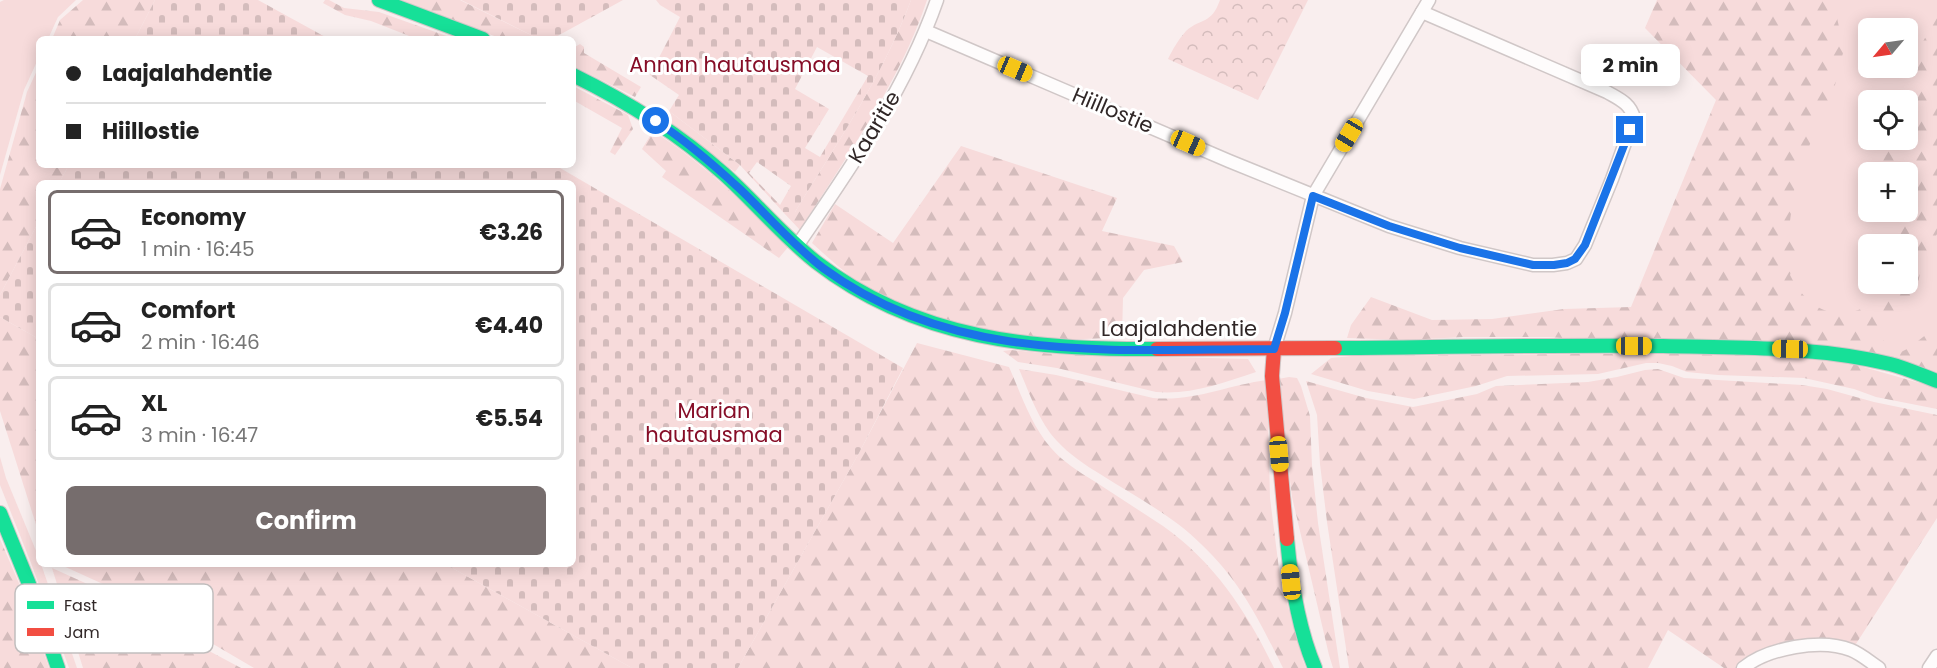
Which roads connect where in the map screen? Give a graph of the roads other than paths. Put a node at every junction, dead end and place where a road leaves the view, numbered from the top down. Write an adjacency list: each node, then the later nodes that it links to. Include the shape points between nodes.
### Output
1 (379, 0): 6 (street)
2 (937, 0): 5 (street, Kaaritie)
3 (1429, 0): 4 (street)
4 (1422, 12): 8 (street); 8 (street, Hiillostie, via 1607,92 1632,109 1630,130 1585,245 1567,263 1533,265 1389,226)
5 (926, 31): 8 (street, Hiillostie); 9 (street, Kaaritie, via 885,111)
6 (475, 36)
7 (576, 76): 9 (street, Laajalahdentie, via 649,116 699,153)
8 (1313, 196): 10 (street)
9 (797, 246): 10 (street, Laajalahdentie, via 873,300 933,324 980,337 1068,349)
10 (1274, 349): 11 (street, Laajalahdentie, via 1568,345 1790,349 1892,365); 17 (street, via 1272,376 1291,582)
11 (1937, 381)
12 (0, 513): 13 (street)
13 (28, 584)
14 (53, 653): 16 (street)
15 (1937, 656): 20 (street)
16 (58, 668)
17 (1315, 668)
18 (1743, 668): 19 (street, via 1759,657 1814,645 1852,650)
19 (1879, 668)
20 (1929, 668)

